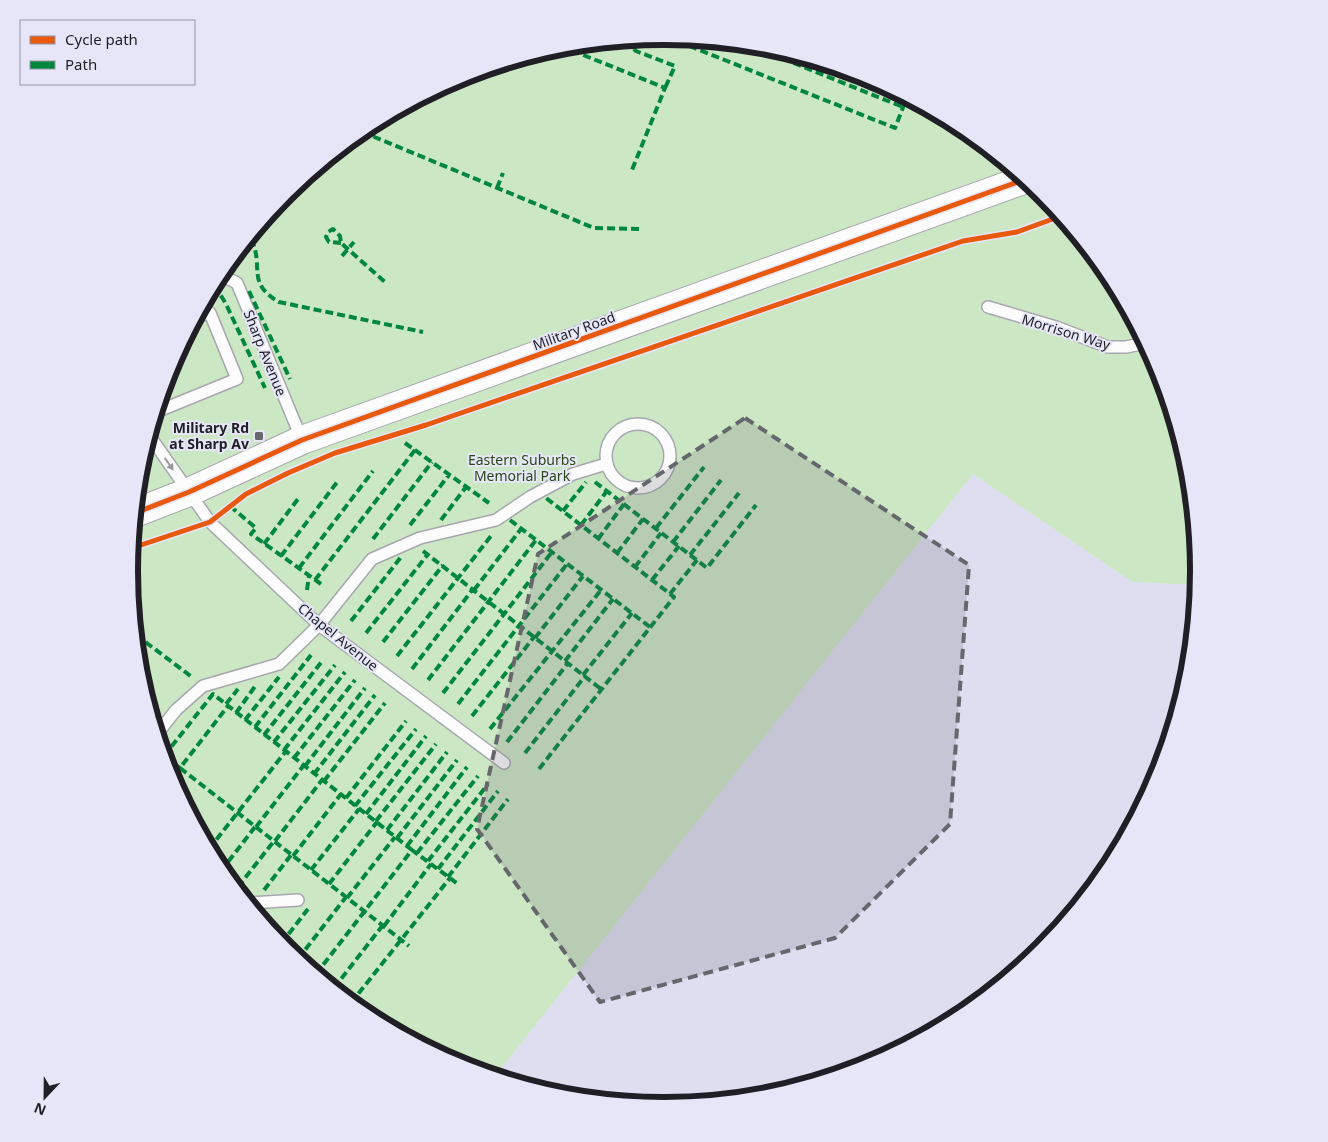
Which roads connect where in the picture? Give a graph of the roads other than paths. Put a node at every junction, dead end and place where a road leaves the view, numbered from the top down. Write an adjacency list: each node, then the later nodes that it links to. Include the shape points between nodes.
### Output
1 (1018, 182): 7 (street, Military Road)
2 (228, 278): 7 (lane, Sharp Avenue, via 237,283)
3 (988, 307): 5 (lane, Morrison Way, via 1056,327 1108,347)
4 (204, 315): 6 (lane, via 210,313 237,379)
5 (1139, 344)
6 (164, 409)
7 (302, 440): 10 (street, Military Road)
8 (154, 442): 10 (lane, Chapel Avenue, one-way to 10)
9 (606, 464): 9 (lane, via 606,447 612,437 633,424 656,430 669,449 667,471 660,480 643,488 624,486); 12 (lane, via 573,474 496,520 420,538 372,559)
10 (189, 492): 11 (street, Military Road); 12 (lane, Chapel Avenue, via 210,522)
11 (142, 511)
12 (319, 625): 13 (lane, via 279,664 203,686); 14 (lane, Chapel Avenue)
13 (162, 727)
14 (504, 763)
15 (298, 900): 16 (lane)
16 (257, 903)

